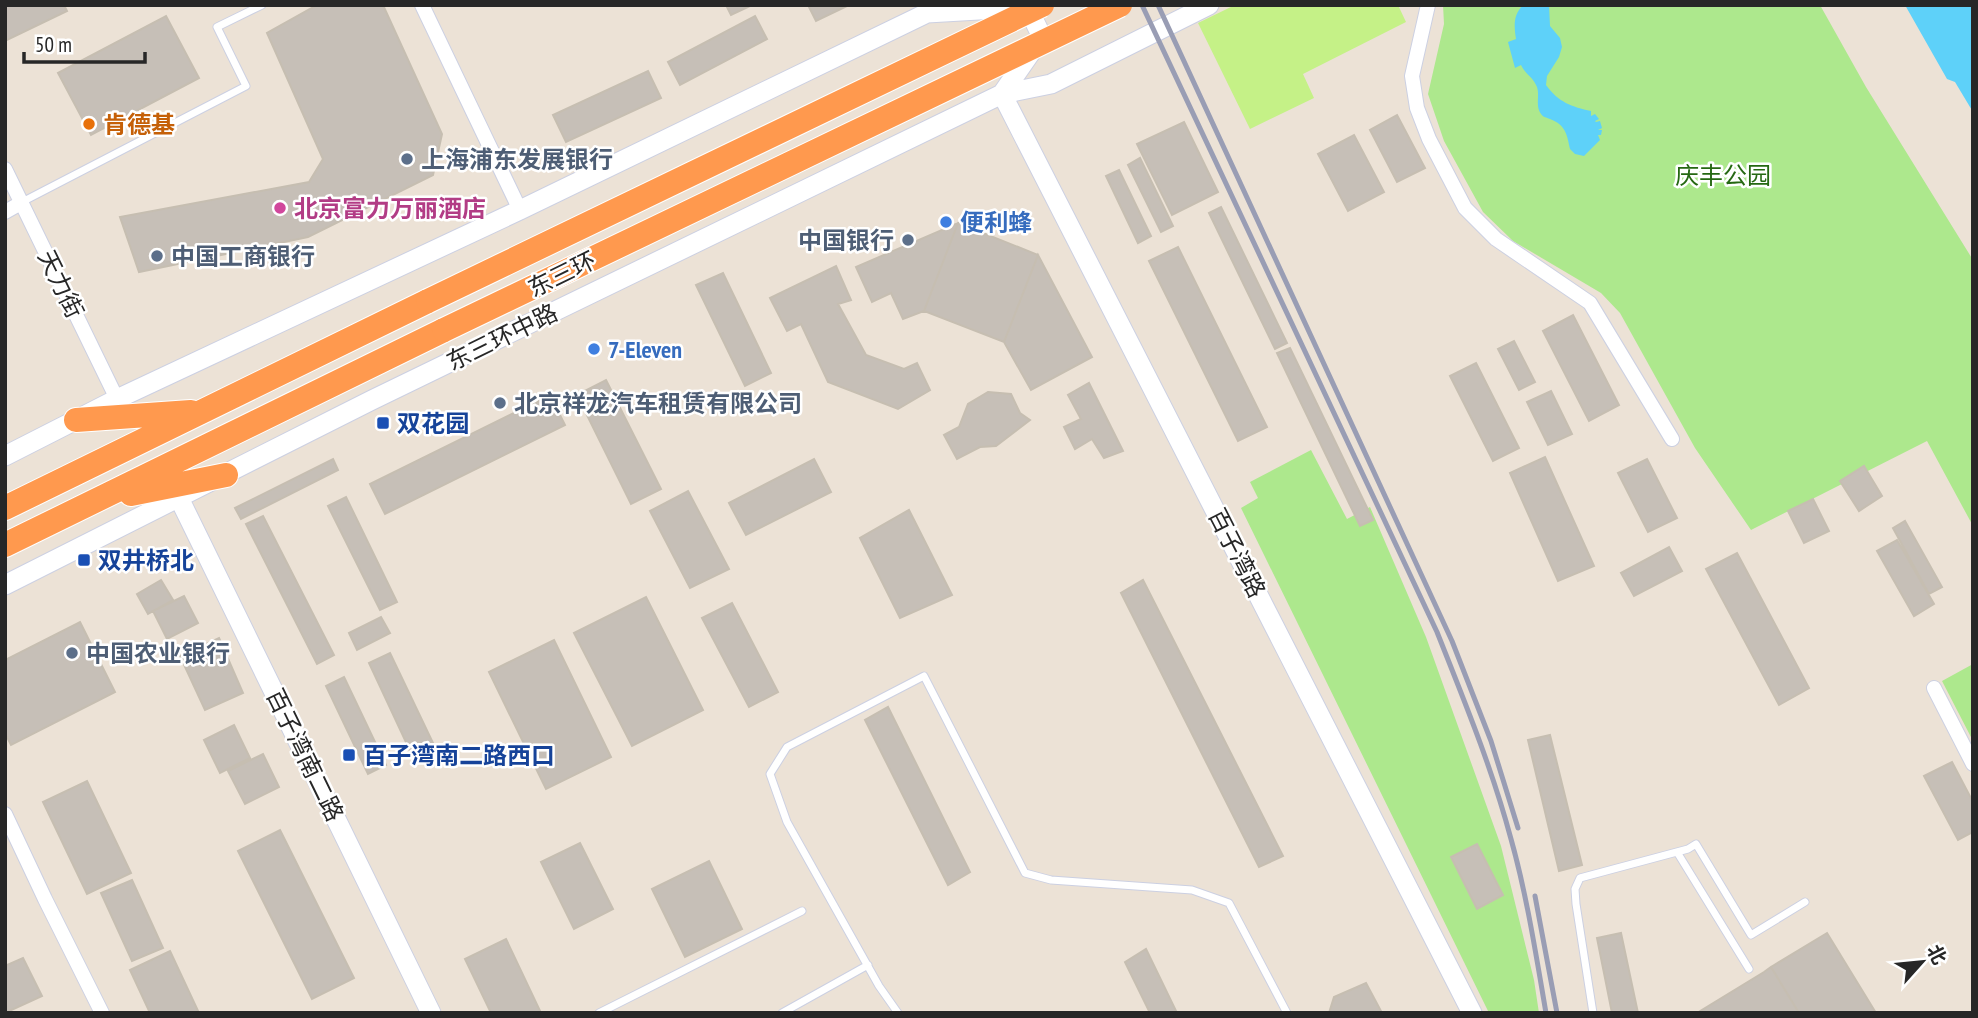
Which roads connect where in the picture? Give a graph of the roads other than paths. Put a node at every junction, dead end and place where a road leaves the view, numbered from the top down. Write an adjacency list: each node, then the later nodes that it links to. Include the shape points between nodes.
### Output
1 (262, 5): 12 (lane, via 218,27 246,86)
2 (422, 5): 13 (street)
3 (1106, 5): 9 (street, 东三环中路)
4 (1120, 5): 22 (highway, 东三环, bridge)
5 (1209, 5): 10 (street, 东三环中路, via 1051,84)
6 (1428, 5): 18 (street, via 1412,76 1416,108 1465,208 1496,239 1590,303)
7 (1034, 6): 8 (street); 9 (street); 16 (highway, 东三环, bridge)
8 (934, 9): 13 (street)
9 (1042, 37): 10 (street, 东三环中路)
10 (1002, 94): 20 (street, 东三环中路); 40 (street, 百子湾路)
11 (5, 169): 12 (street, 天力街)
12 (22, 203): 14 (street); 15 (street, 天力街)
13 (520, 210): 15 (street)
14 (5, 212)
15 (117, 399): 17 (street)
16 (206, 411): 17 (highway); 23 (highway, 东三环)
17 (76, 420): 19 (street)
18 (1672, 439)
19 (5, 456)
20 (226, 475): 21 (street, 东三环中路); 22 (highway)
21 (179, 498): 25 (street, 东三环中路); 35 (street, 百子湾南二路)
22 (96, 500): 24 (highway, 东三环)
23 (5, 508)
24 (5, 545)
25 (5, 585)
26 (1934, 688): 27 (street)
27 (1973, 764)
28 (5, 814): 34 (street)
29 (1677, 852): 30 (lane, via 1696,844 1751,934); 33 (lane); 41 (lane, via 1580,878 1576,904)
30 (1805, 902)
31 (802, 911): 36 (lane)
32 (868, 965): 37 (lane); 38 (lane); 39 (lane, via 787,822 770,774 788,747 924,676 1025,873 1051,880 1192,890 1229,903)
33 (1749, 969)
34 (102, 1013)
35 (430, 1013)
36 (599, 1013)
37 (782, 1013)
38 (898, 1013)
39 (1287, 1013)
40 (1472, 1013)
41 (1594, 1013)

